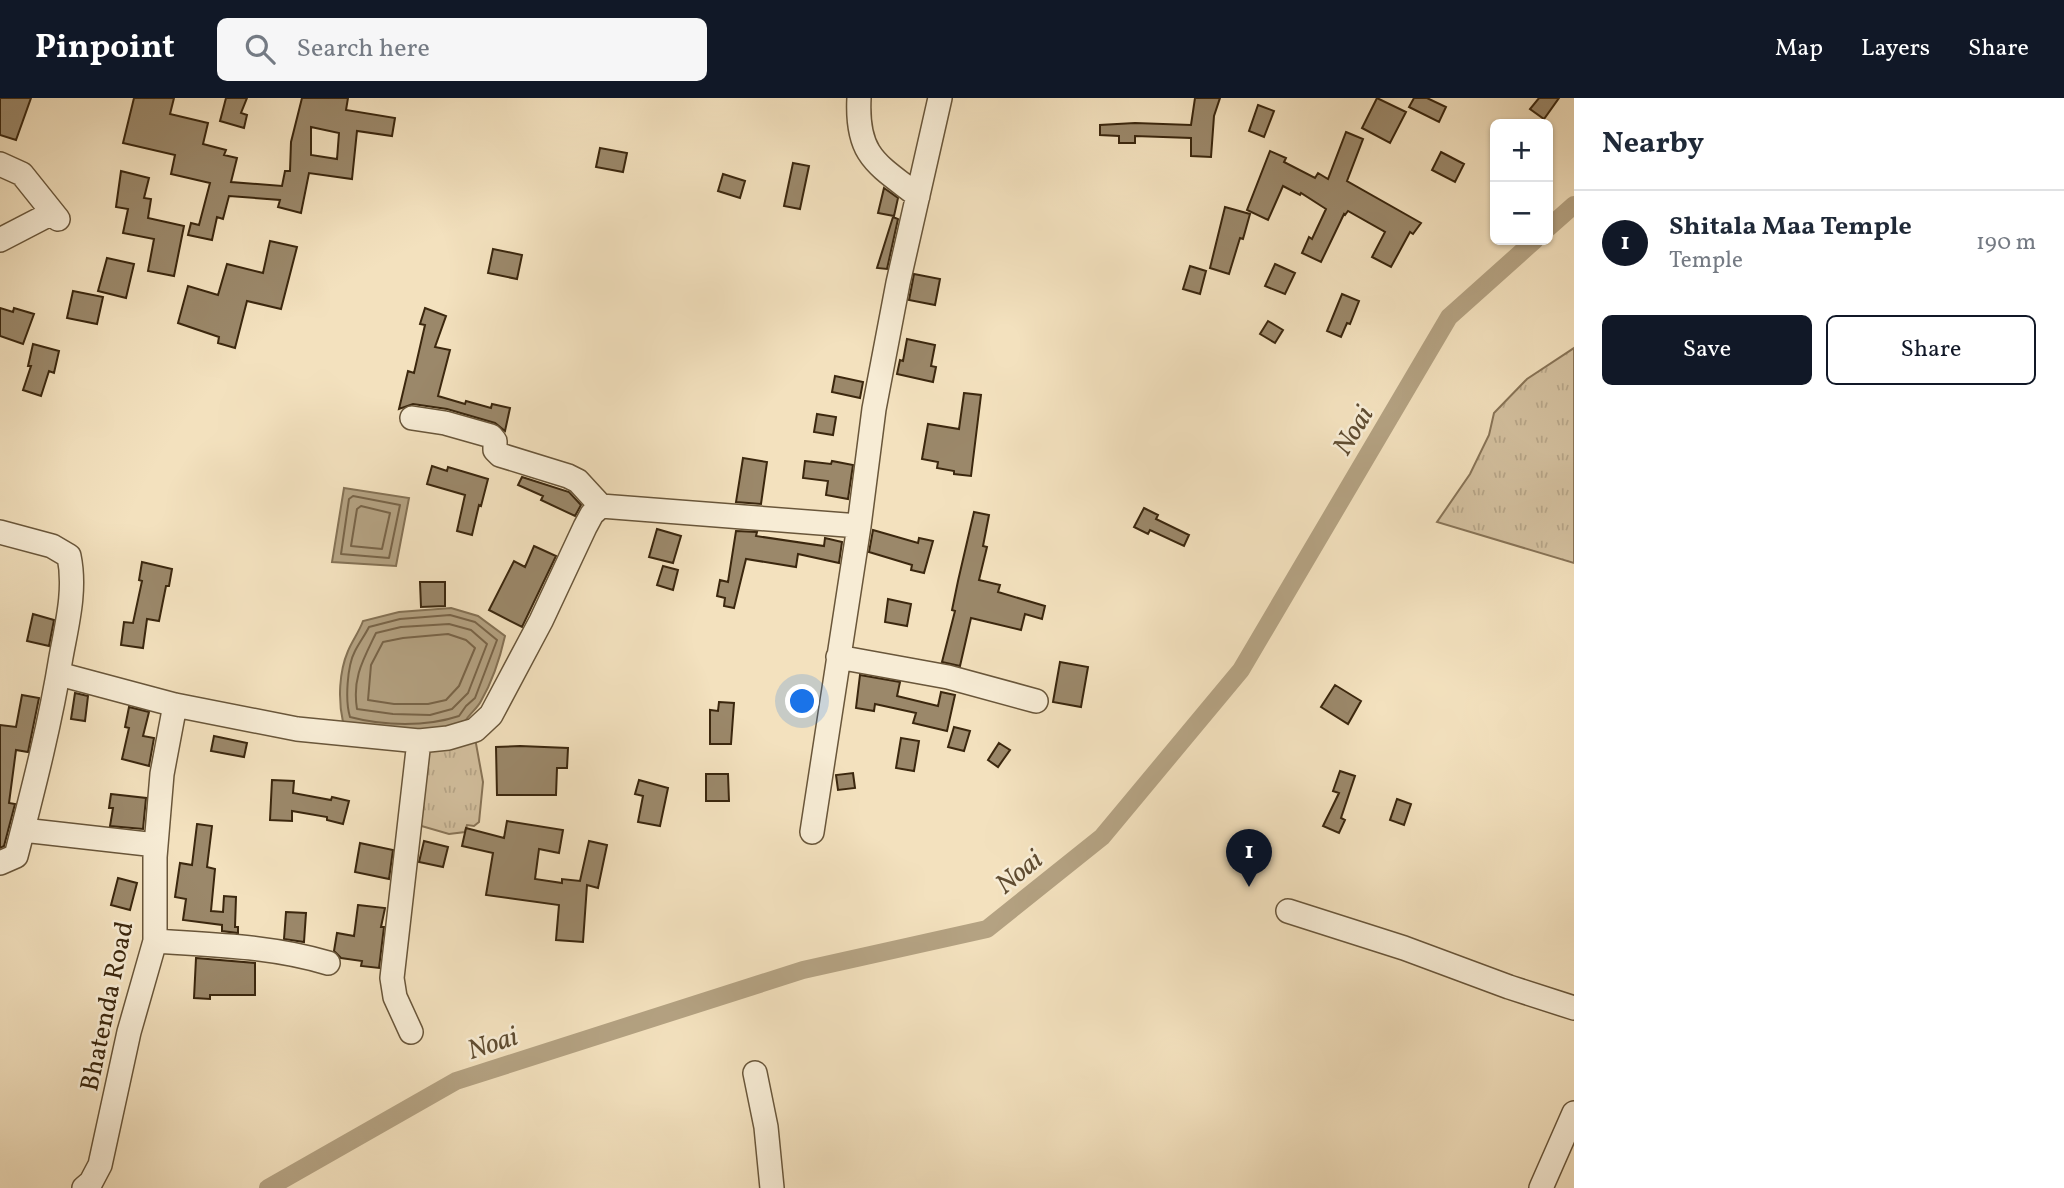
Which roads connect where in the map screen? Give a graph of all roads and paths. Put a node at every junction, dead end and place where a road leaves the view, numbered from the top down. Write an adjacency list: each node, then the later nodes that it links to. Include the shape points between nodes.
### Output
1 (859, 98): 4 (street, via 864,148)
2 (940, 98): 4 (street)
3 (0, 164): 5 (street, via 22,174 55,216)
4 (918, 197): 8 (street, via 874,410)
5 (0, 240)
6 (412, 418): 7 (street, via 491,436 500,455 578,481)
7 (601, 506): 8 (street); 14 (street, via 585,527 491,715 475,730)
8 (859, 526): 10 (street)
9 (0, 532): 11 (street, via 52,546 69,556 71,597)
10 (838, 657): 12 (street, via 948,677); 16 (street)
11 (58, 674): 13 (street); 15 (street)
12 (1036, 701)
13 (175, 705): 14 (street, via 297,729); 17 (street, Bhatenda Road, via 162,774)
14 (419, 741): 23 (street, via 392,978)
15 (23, 830): 17 (street); 18 (street, via 16,856)
16 (812, 832)
17 (156, 845): 20 (street, Bhatenda Road)
18 (0, 863)
19 (1288, 911): 22 (street)
20 (155, 941): 21 (street, via 274,950); 26 (street, Bhatenda Road, via 129,1032 100,1165)
21 (328, 963)
22 (1574, 1008)
23 (411, 1032)
24 (755, 1073): 27 (street)
25 (1574, 1113): 28 (street)
26 (90, 1186)
27 (772, 1188)
28 (1541, 1188)

